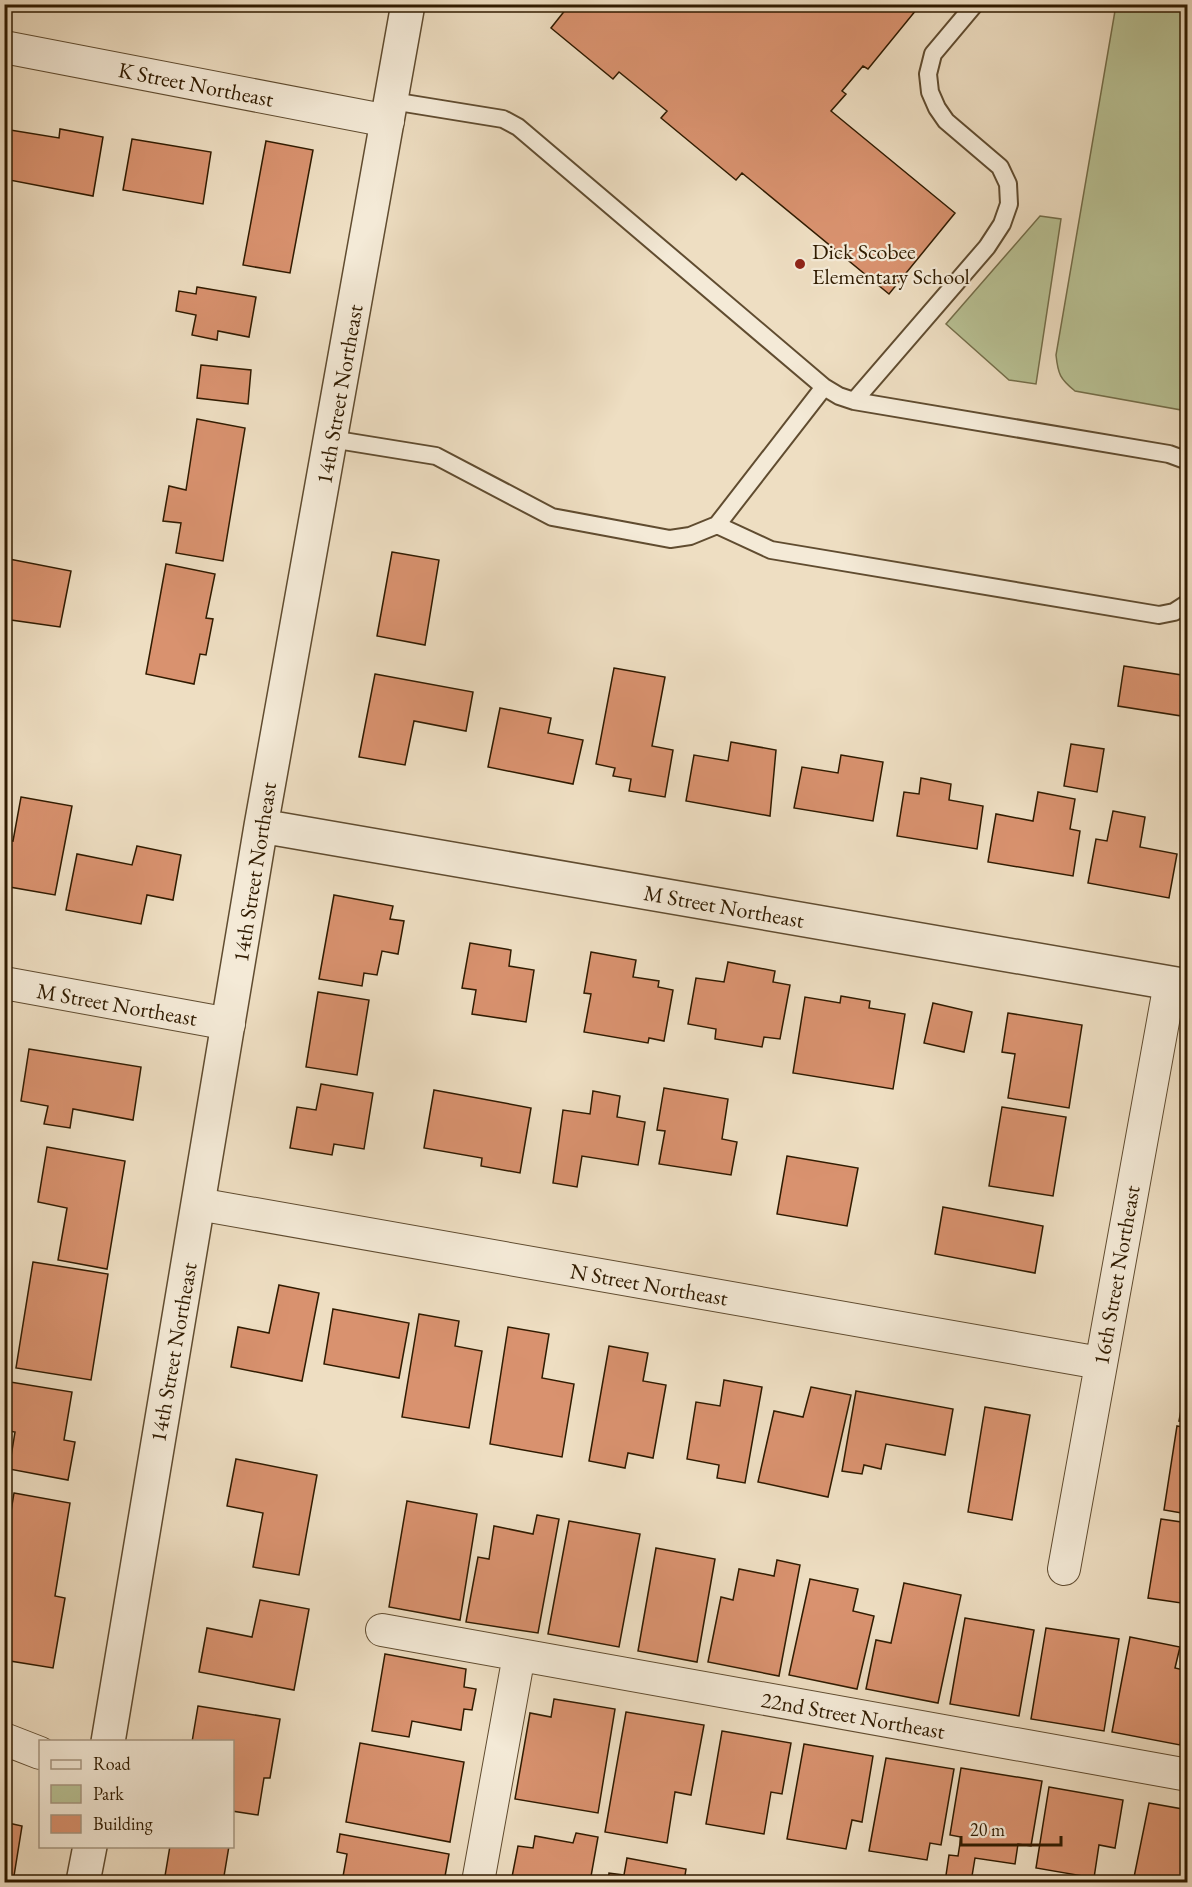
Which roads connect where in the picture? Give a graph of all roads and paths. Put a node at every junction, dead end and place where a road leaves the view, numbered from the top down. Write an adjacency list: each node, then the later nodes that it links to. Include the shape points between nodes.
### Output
1 (408, 4): 4 (street, 14th Street Northeast)
2 (975, 4): 6 (lane, via 933,54 928,74 930,92 946,121 1000,167 1008,184 1010,204 987,247)
3 (4, 47): 4 (street, K Street Northeast)
4 (390, 111): 5 (lane, via 502,119 518,126); 7 (street, 14th Street Northeast)
5 (824, 387): 6 (lane); 9 (lane)
6 (854, 401): 8 (lane, via 1169,454)
7 (331, 439): 9 (lane, via 436,456 552,517 670,539); 11 (street, 14th Street Northeast)
8 (1188, 461)
9 (717, 525): 10 (lane, via 771,550 1159,615)
10 (1188, 603)
11 (261, 826): 13 (street, M Street Northeast); 14 (street, 14th Street Northeast)
12 (4, 983): 14 (street, M Street Northeast)
13 (1179, 984): 16 (street, 16th Street Northeast)
14 (229, 1024): 15 (street, 14th Street Northeast)
15 (198, 1204): 16 (street, N Street Northeast); 21 (street, 14th Street Northeast)
16 (1100, 1364): 17 (street, 16th Street Northeast)
17 (1064, 1569)
18 (382, 1630): 19 (street, 22nd Street Northeast)
19 (519, 1655): 23 (street, 22nd Street Northeast); 26 (street)
20 (4, 1739): 22 (street)
21 (108, 1740)
22 (39, 1753)
23 (1188, 1775)
24 (90, 1848): 25 (street)
25 (83, 1882)
26 (478, 1882)

